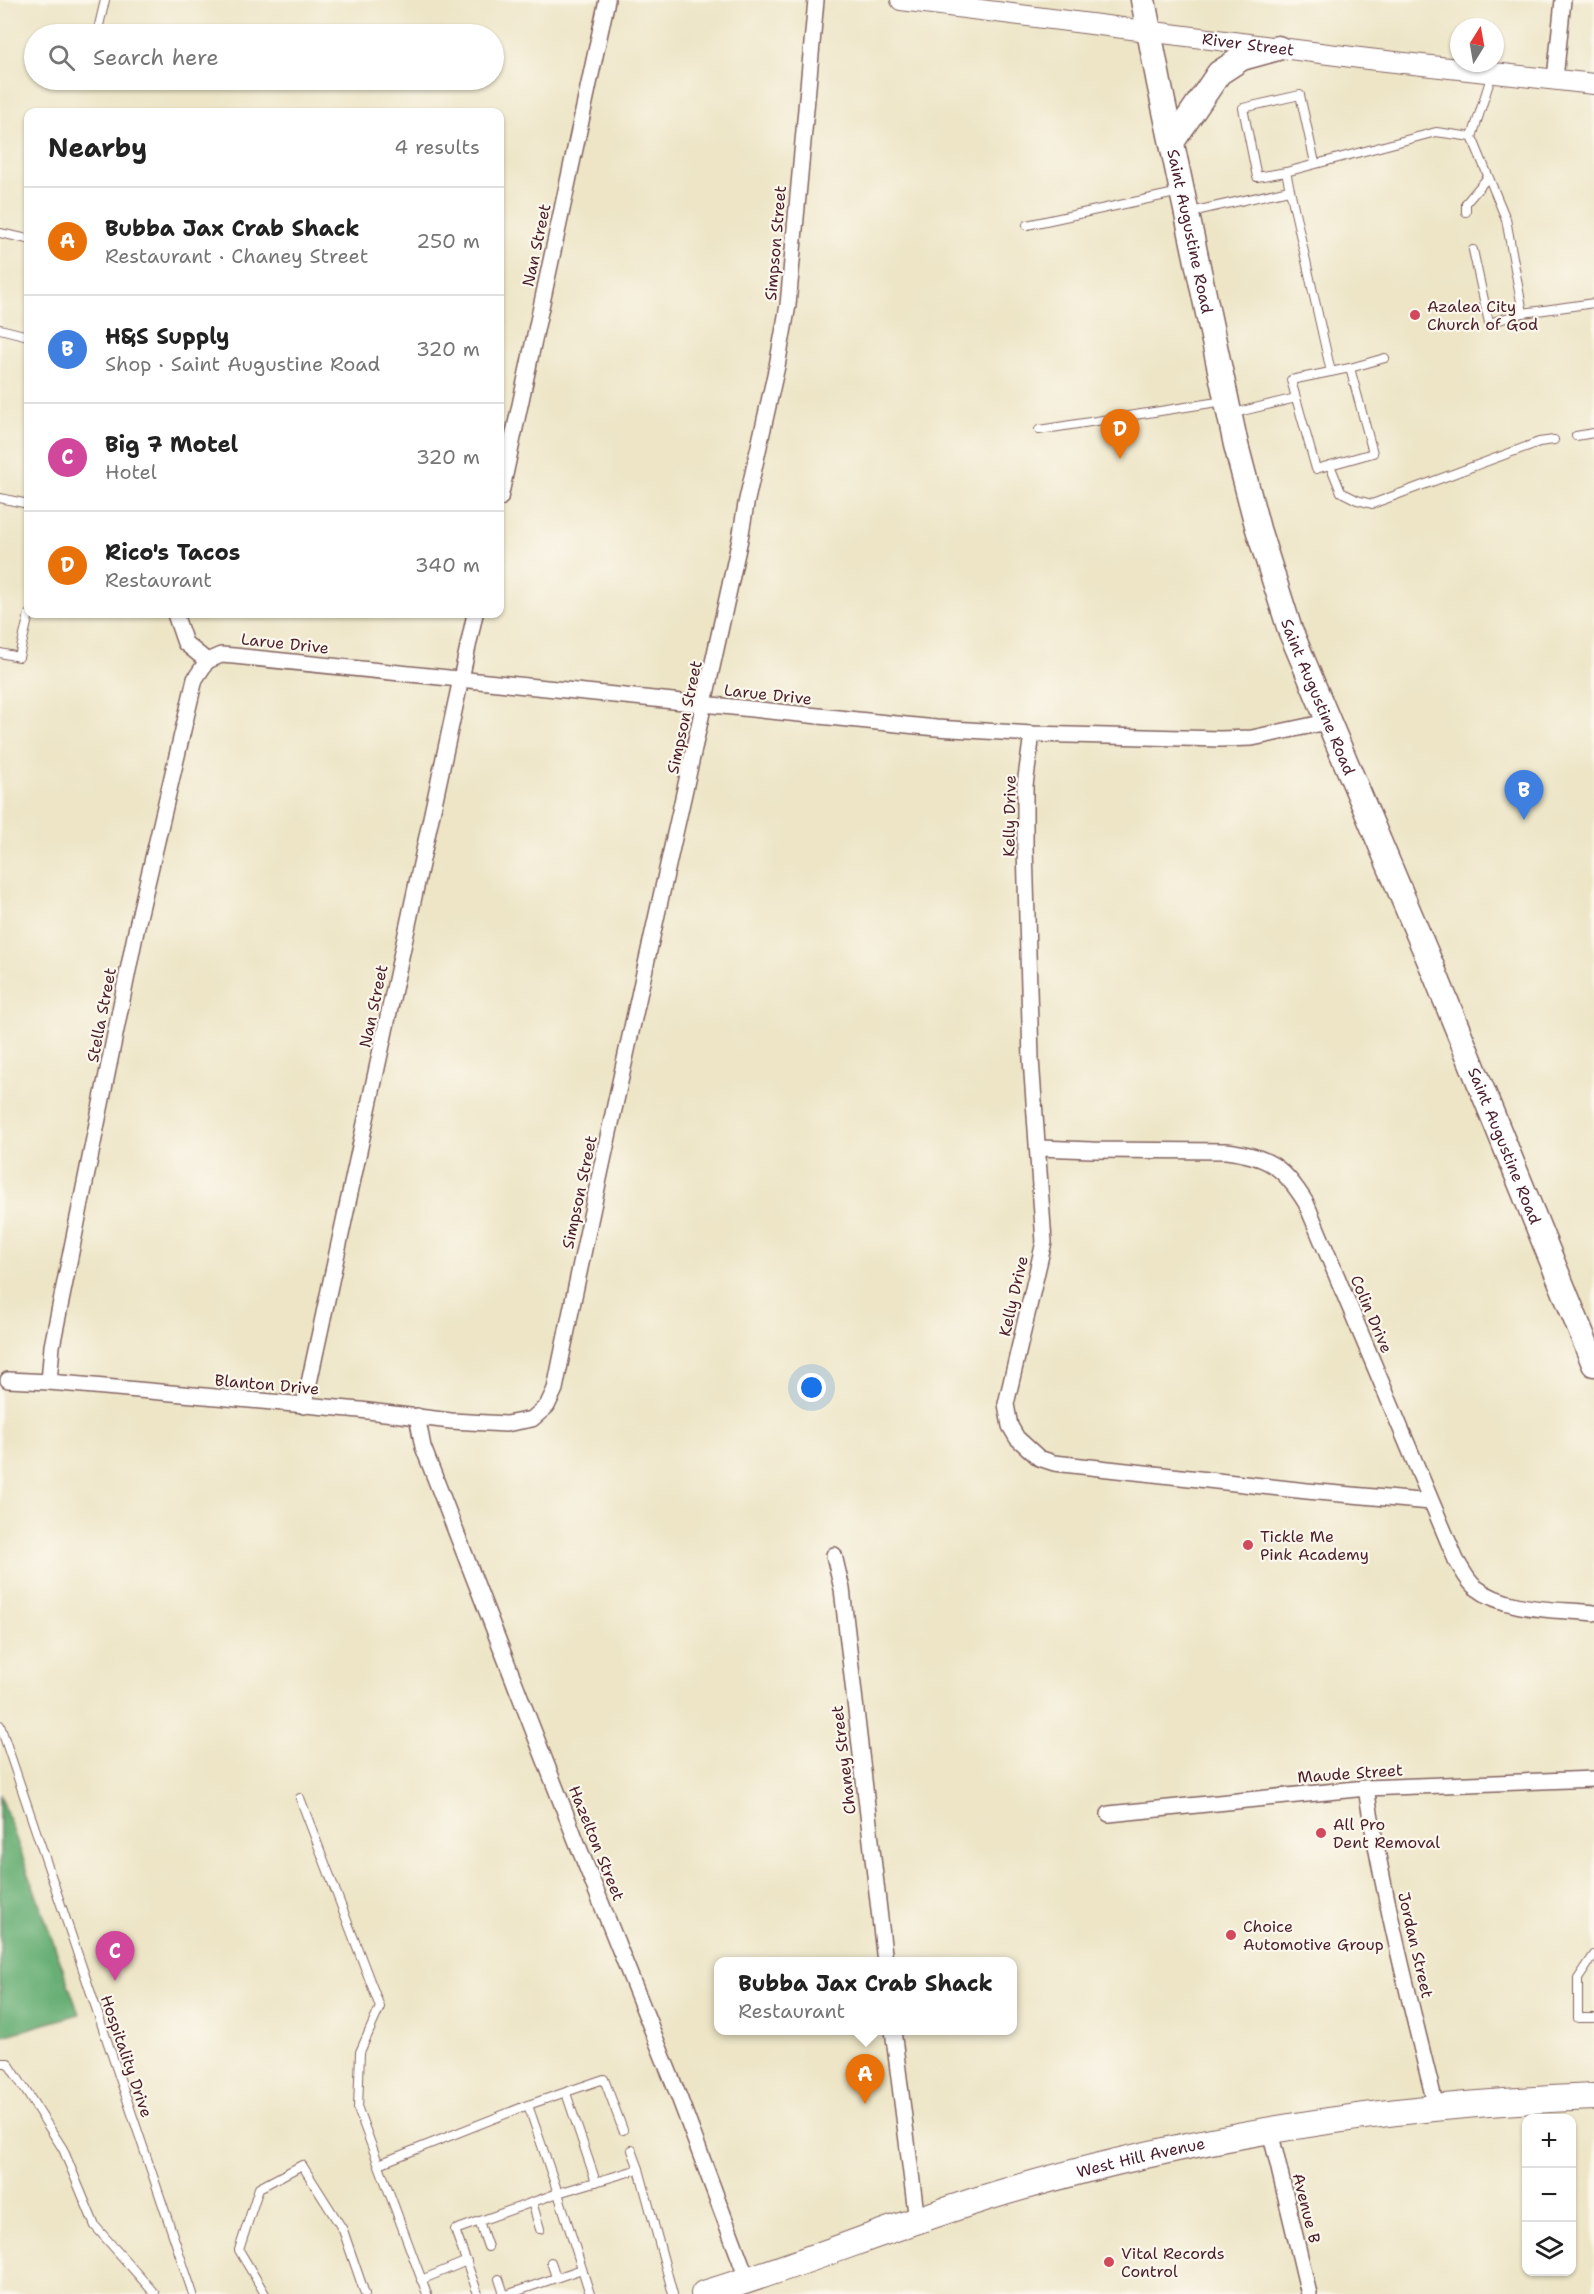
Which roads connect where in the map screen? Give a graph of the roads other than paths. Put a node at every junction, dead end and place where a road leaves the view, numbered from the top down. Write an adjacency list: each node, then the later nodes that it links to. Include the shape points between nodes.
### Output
1 (105, 0): 7 (lane)
2 (607, 0): 39 (street, Nan Street)
3 (816, 0): 48 (street, Simpson Street, via 788,305)
4 (901, 0): 8 (street, River Street)
5 (1143, 0): 8 (main road, Saint Augustine Road)
6 (1563, 0): 11 (street)
7 (99, 24)
8 (1149, 32): 9 (street, River Street); 14 (main road, Saint Augustine Road)
9 (1278, 48): 10 (street, River Street); 14 (main road, via 1242,58 1220,74)
10 (1492, 73): 11 (street, River Street); 13 (lane)
11 (1555, 79): 12 (street, River Street)
12 (1594, 84)
13 (1472, 137): 15 (lane, via 1436,132); 17 (lane)
14 (1172, 142): 19 (main road, Saint Augustine Road)
15 (1315, 163): 16 (lane); 16 (lane, via 1300,95 1243,108 1257,177)
16 (1286, 172): 18 (lane)
17 (1488, 177): 20 (lane, via 1466,203); 26 (lane, via 1506,219)
18 (1289, 190): 19 (lane); 31 (lane)
19 (1184, 202): 21 (lane); 33 (main road, Saint Augustine Road)
20 (1466, 212)
21 (1027, 225)
22 (0, 233): 23 (lane)
23 (24, 237)
24 (1473, 250): 26 (lane, via 1489,323)
25 (1594, 303): 26 (lane)
26 (1523, 313)
27 (0, 329): 28 (lane)
28 (24, 335)
29 (1385, 358): 30 (lane)
30 (1350, 368): 31 (lane); 38 (lane, via 1373,453)
31 (1331, 372): 32 (lane, via 1291,380)
32 (1296, 398): 33 (lane); 38 (lane, via 1316,469)
33 (1228, 407): 34 (lane); 49 (main road, Saint Augustine Road, via 1258,529 1286,619)
34 (1039, 430)
35 (1594, 433): 36 (lane)
36 (1576, 436)
37 (1554, 440): 38 (lane, via 1539,442 1372,504 1341,492)
38 (1330, 465)
39 (504, 479)
40 (0, 498): 41 (lane)
41 (24, 503)
42 (27, 618): 45 (lane, via 19,657)
43 (176, 618): 46 (street, via 185,643)
44 (474, 618): 47 (street, Nan Street)
45 (0, 653)
46 (207, 661): 47 (street, Larue Drive, via 221,655); 54 (street, Stella Street, via 195,679 137,926 52,1346)
47 (460, 680): 48 (street, Larue Drive); 55 (street, Nan Street)
48 (705, 705): 50 (street, Larue Drive, via 936,729); 57 (street, Simpson Street, via 555,1389 547,1406 532,1419)
49 (1327, 722): 50 (street, Larue Drive, via 1252,738); 52 (main road, Saint Augustine Road)
50 (1032, 734): 51 (street, Kelly Drive, via 1025,785 1025,847 1031,1059)
51 (1039, 1148): 58 (street, Colin Drive, via 1226,1151 1264,1159 1280,1170 1306,1203); 58 (street, Kelly Drive, via 1044,1242 1006,1404 1017,1438 1039,1458 1065,1465)
52 (1594, 1364)
53 (8, 1380): 54 (street, Blanton Drive)
54 (49, 1382): 55 (street, Blanton Drive)
55 (304, 1406): 56 (street, Blanton Drive)
56 (417, 1416): 57 (street, Blanton Drive, via 506,1424); 93 (street, Hazelton Street, via 423,1446 680,2097)
57 (523, 1421)
58 (1431, 1502): 60 (street, Colin Drive, via 1456,1560 1473,1586 1493,1599 1520,1606)
59 (834, 1555): 67 (street, Chaney Street, via 842,1589)
60 (1594, 1613)
61 (0, 1725): 95 (lane, Hospitality Drive)
62 (1594, 1779): 63 (street, Maude Street)
63 (1366, 1788): 65 (street, Maude Street); 74 (street, Jordan Street, via 1405,1980)
64 (300, 1798): 78 (lane, via 380,2007 360,2052 358,2109)
65 (1110, 1814)
66 (1594, 1955): 68 (lane, via 1578,1979 1578,2018)
67 (884, 1957)
68 (1594, 2018)
69 (893, 2035): 84 (street)
70 (0, 2063): 94 (lane, via 8,2063 63,2149 95,2226)
71 (566, 2093): 73 (lane); 75 (lane, via 604,2079); 80 (lane)
72 (1594, 2097): 74 (highway, West Hill Avenue)
73 (528, 2105): 78 (lane); 81 (lane)
74 (1436, 2107): 76 (highway, West Hill Avenue)
75 (623, 2130)
76 (1270, 2131): 84 (highway, West Hill Avenue, via 1089,2169); 105 (street, Avenue B)
77 (632, 2150): 79 (lane)
78 (379, 2164): 92 (lane)
79 (639, 2169): 80 (lane); 103 (lane)
80 (596, 2182): 81 (lane)
81 (558, 2193): 82 (lane); 89 (lane)
82 (532, 2202): 83 (lane); 85 (lane)
83 (479, 2221): 86 (lane); 87 (lane, via 455,2230)
84 (916, 2221): 93 (highway, West Hill Avenue)
85 (540, 2229)
86 (488, 2247)
87 (467, 2261): 92 (lane); 99 (lane)
88 (550, 2262): 90 (lane)
89 (582, 2269): 90 (lane); 102 (lane)
90 (556, 2277): 101 (lane)
91 (499, 2279): 100 (lane)
92 (421, 2280): 98 (lane)
93 (748, 2281): 104 (highway, West Hill Avenue)
94 (155, 2294)
95 (193, 2294)
96 (265, 2294): 97 (lane, via 239,2250 258,2188 302,2165 344,2230)
97 (365, 2294)
98 (427, 2294)
99 (478, 2294)
100 (504, 2294)
101 (509, 2294)
102 (590, 2294)
103 (673, 2294)
104 (704, 2294)
105 (1309, 2294)

